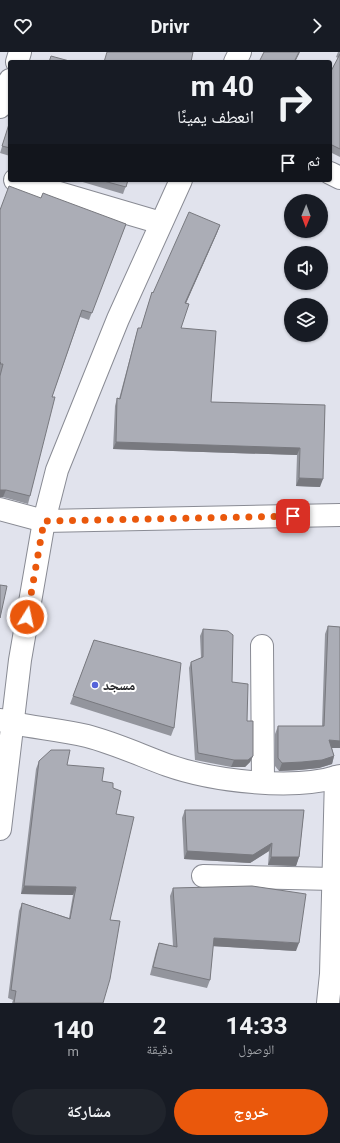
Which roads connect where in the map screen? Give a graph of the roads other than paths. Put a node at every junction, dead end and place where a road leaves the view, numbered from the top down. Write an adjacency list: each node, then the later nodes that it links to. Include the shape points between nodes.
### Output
1 (8, 85): 2 (street)
2 (0, 107)
3 (22, 182): 5 (street)
4 (180, 182): 5 (street)
5 (161, 222): 8 (street, via 118,319 57,470)
6 (0, 509): 8 (street)
7 (340, 515): 8 (street)
8 (44, 521): 10 (street, via 20,660)
9 (262, 646): 12 (street)
10 (6, 722): 12 (street, via 87,736 204,776); 13 (street)
11 (338, 776): 12 (street, via 311,782); 15 (street)
12 (263, 782)
13 (0, 829)
14 (204, 876): 15 (street)
15 (334, 879): 16 (street)
16 (328, 1003)

